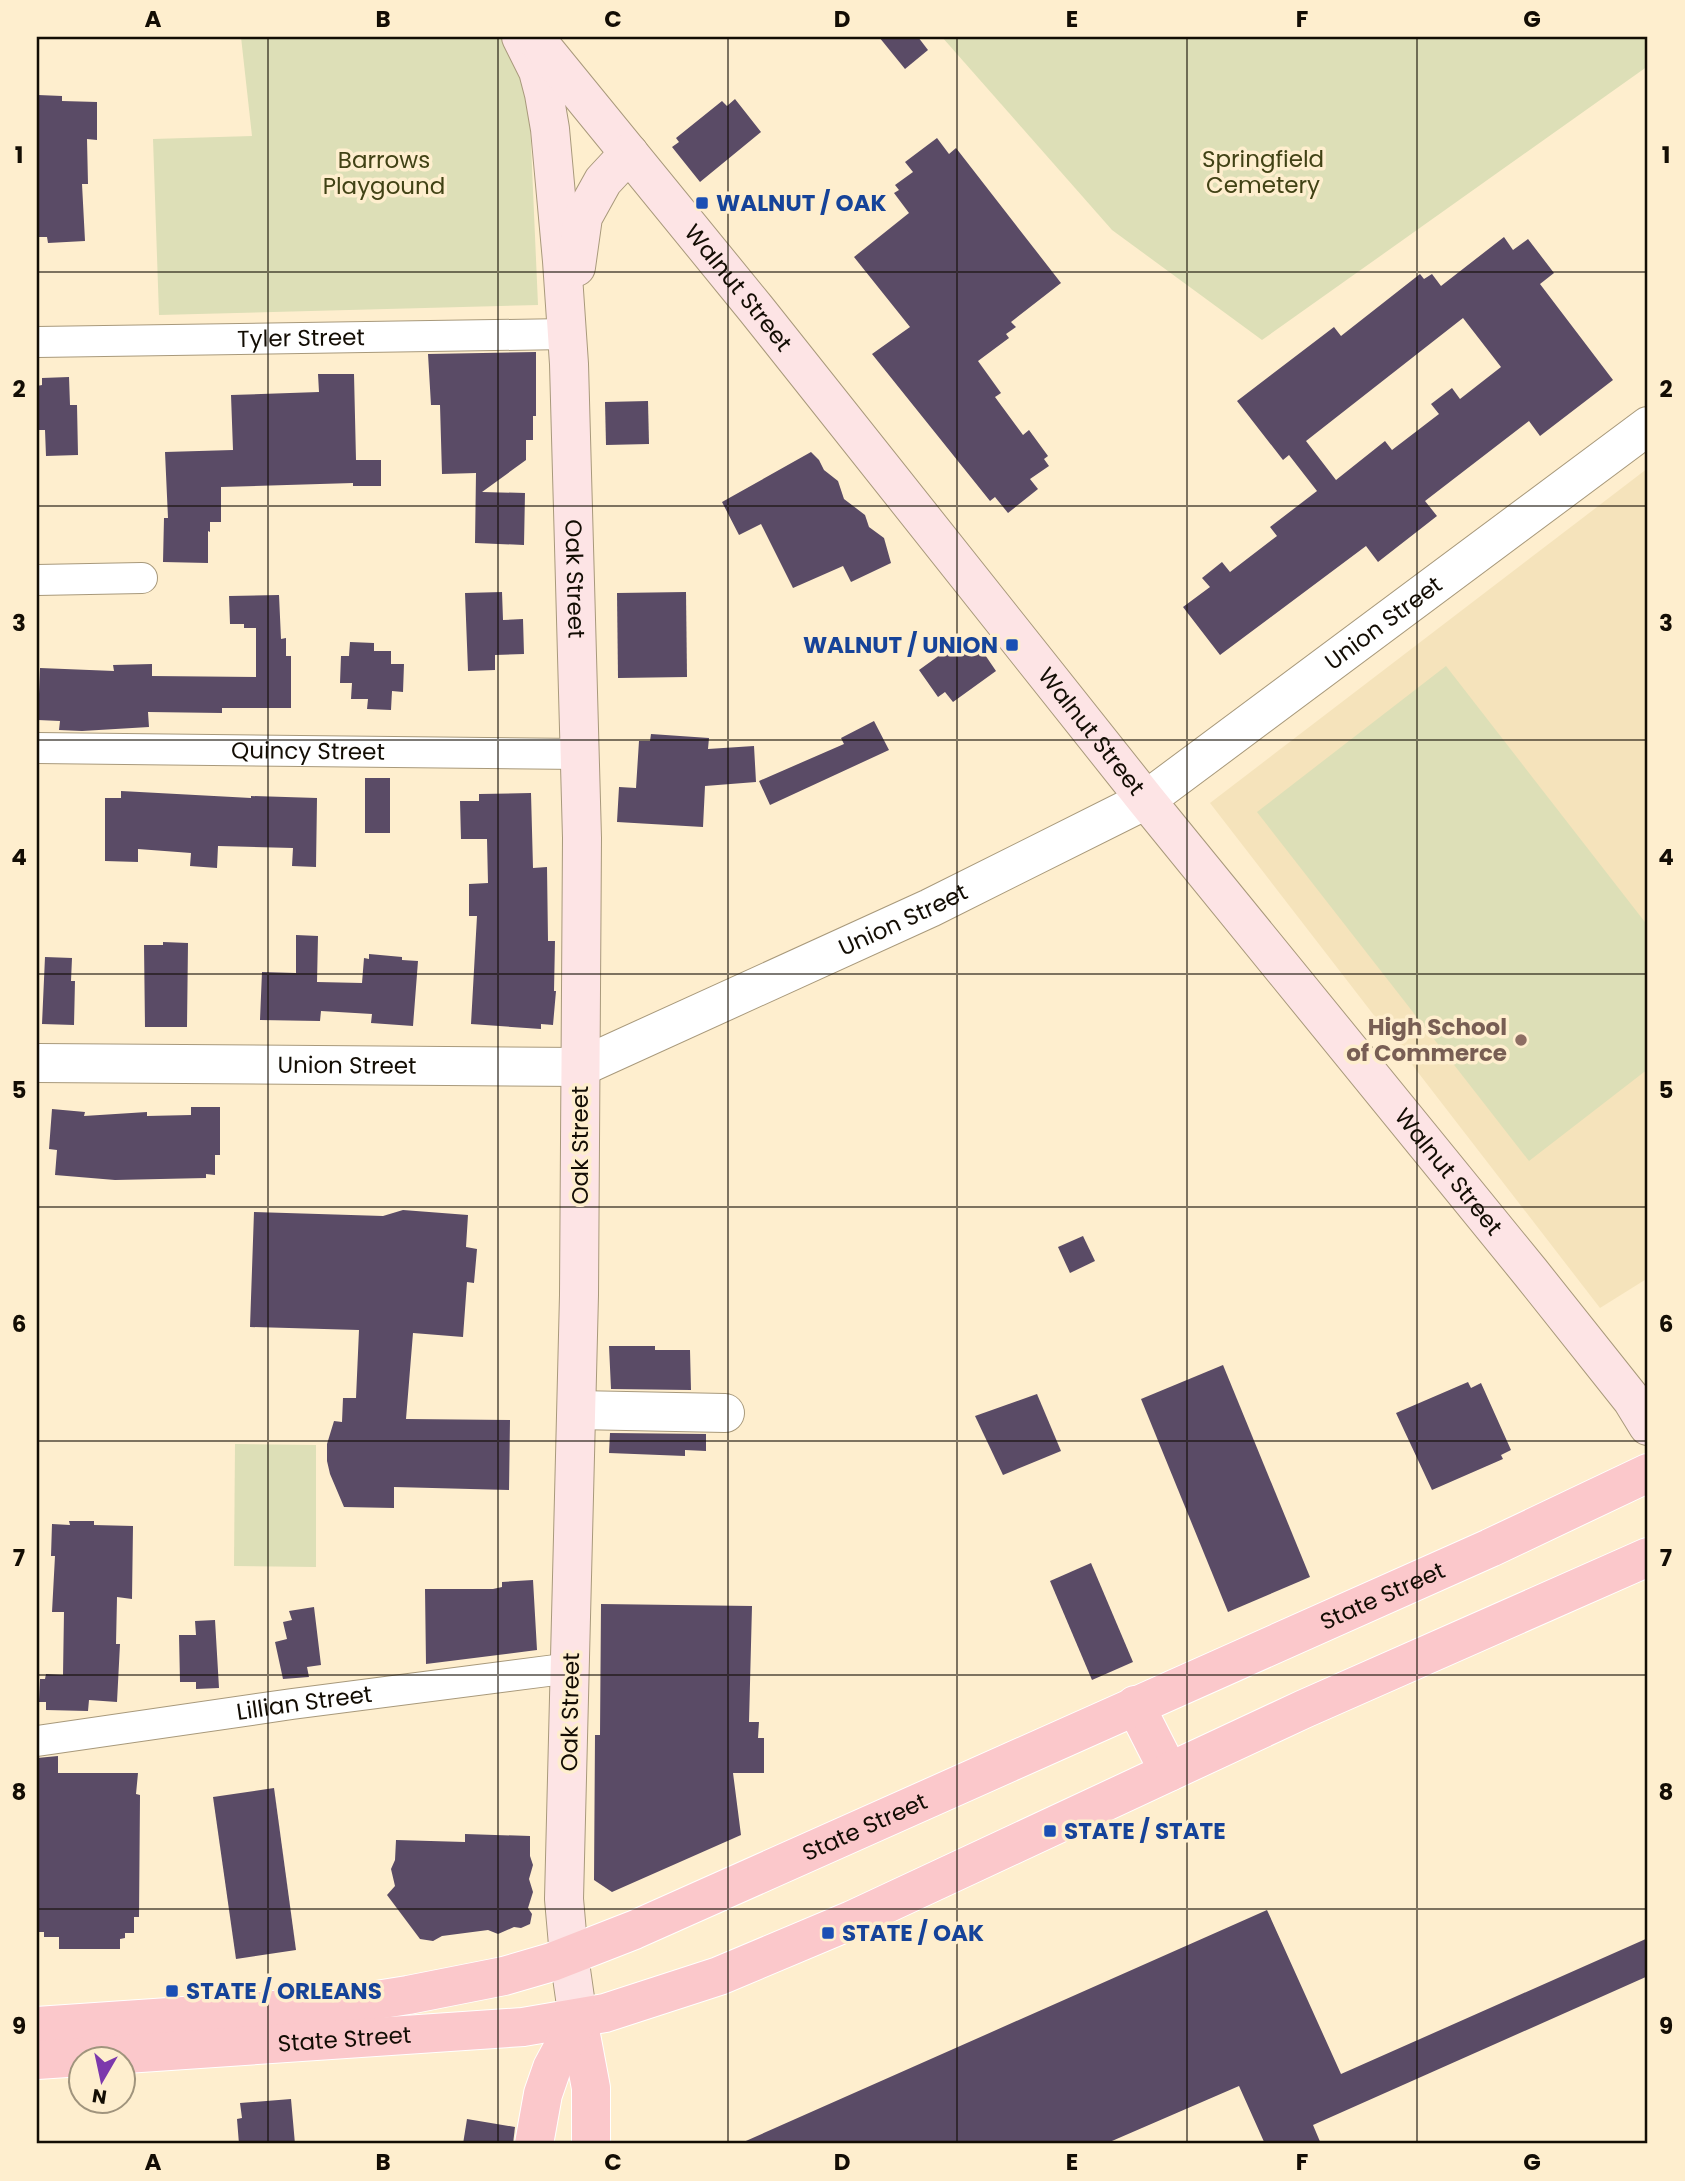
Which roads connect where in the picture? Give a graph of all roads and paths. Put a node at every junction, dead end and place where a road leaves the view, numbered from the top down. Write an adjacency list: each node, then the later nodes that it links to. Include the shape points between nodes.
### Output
1 (521, 37): 4 (main road, Oak Street, via 538,71 548,117)
2 (534, 37): 3 (main road, Walnut Street)
3 (629, 153): 4 (main road, Oak Street, via 603,181 583,217); 11 (main road, Walnut Street)
4 (566, 334): 5 (street, Tyler Street); 10 (main road, Oak Street)
5 (37, 342)
6 (1648, 426): 11 (street, Union Street)
7 (142, 578): 8 (street)
8 (37, 580)
9 (37, 748): 10 (street, Quincy Street)
10 (580, 754): 13 (main road, Oak Street)
11 (1146, 800): 13 (street, Union Street, via 930,908); 16 (main road, Walnut Street, via 1531,1273)
12 (37, 1063): 13 (street, Union Street)
13 (581, 1067): 14 (main road, Oak Street)
14 (577, 1410): 15 (street); 19 (main road, Oak Street)
15 (725, 1413)
16 (1648, 1426)
17 (1648, 1473): 20 (main road, State Street)
18 (1648, 1557): 22 (main road, State Street)
19 (571, 1668): 21 (street, Lillian Street); 23 (main road, Oak Street, via 564,1899)
20 (1135, 1705): 22 (main road); 23 (main road, State Street)
21 (37, 1741)
22 (1169, 1772): 24 (main road, State Street, via 743,1966 624,2008)
23 (569, 1955): 24 (main road, Oak Street); 25 (main road, State Street, via 504,1976 345,2005)
24 (578, 2019): 26 (main road, State Street); 27 (main road, via 552,2068); 28 (main road, via 590,2088)
25 (37, 2026)
26 (37, 2060)
27 (534, 2144)
28 (591, 2144)

